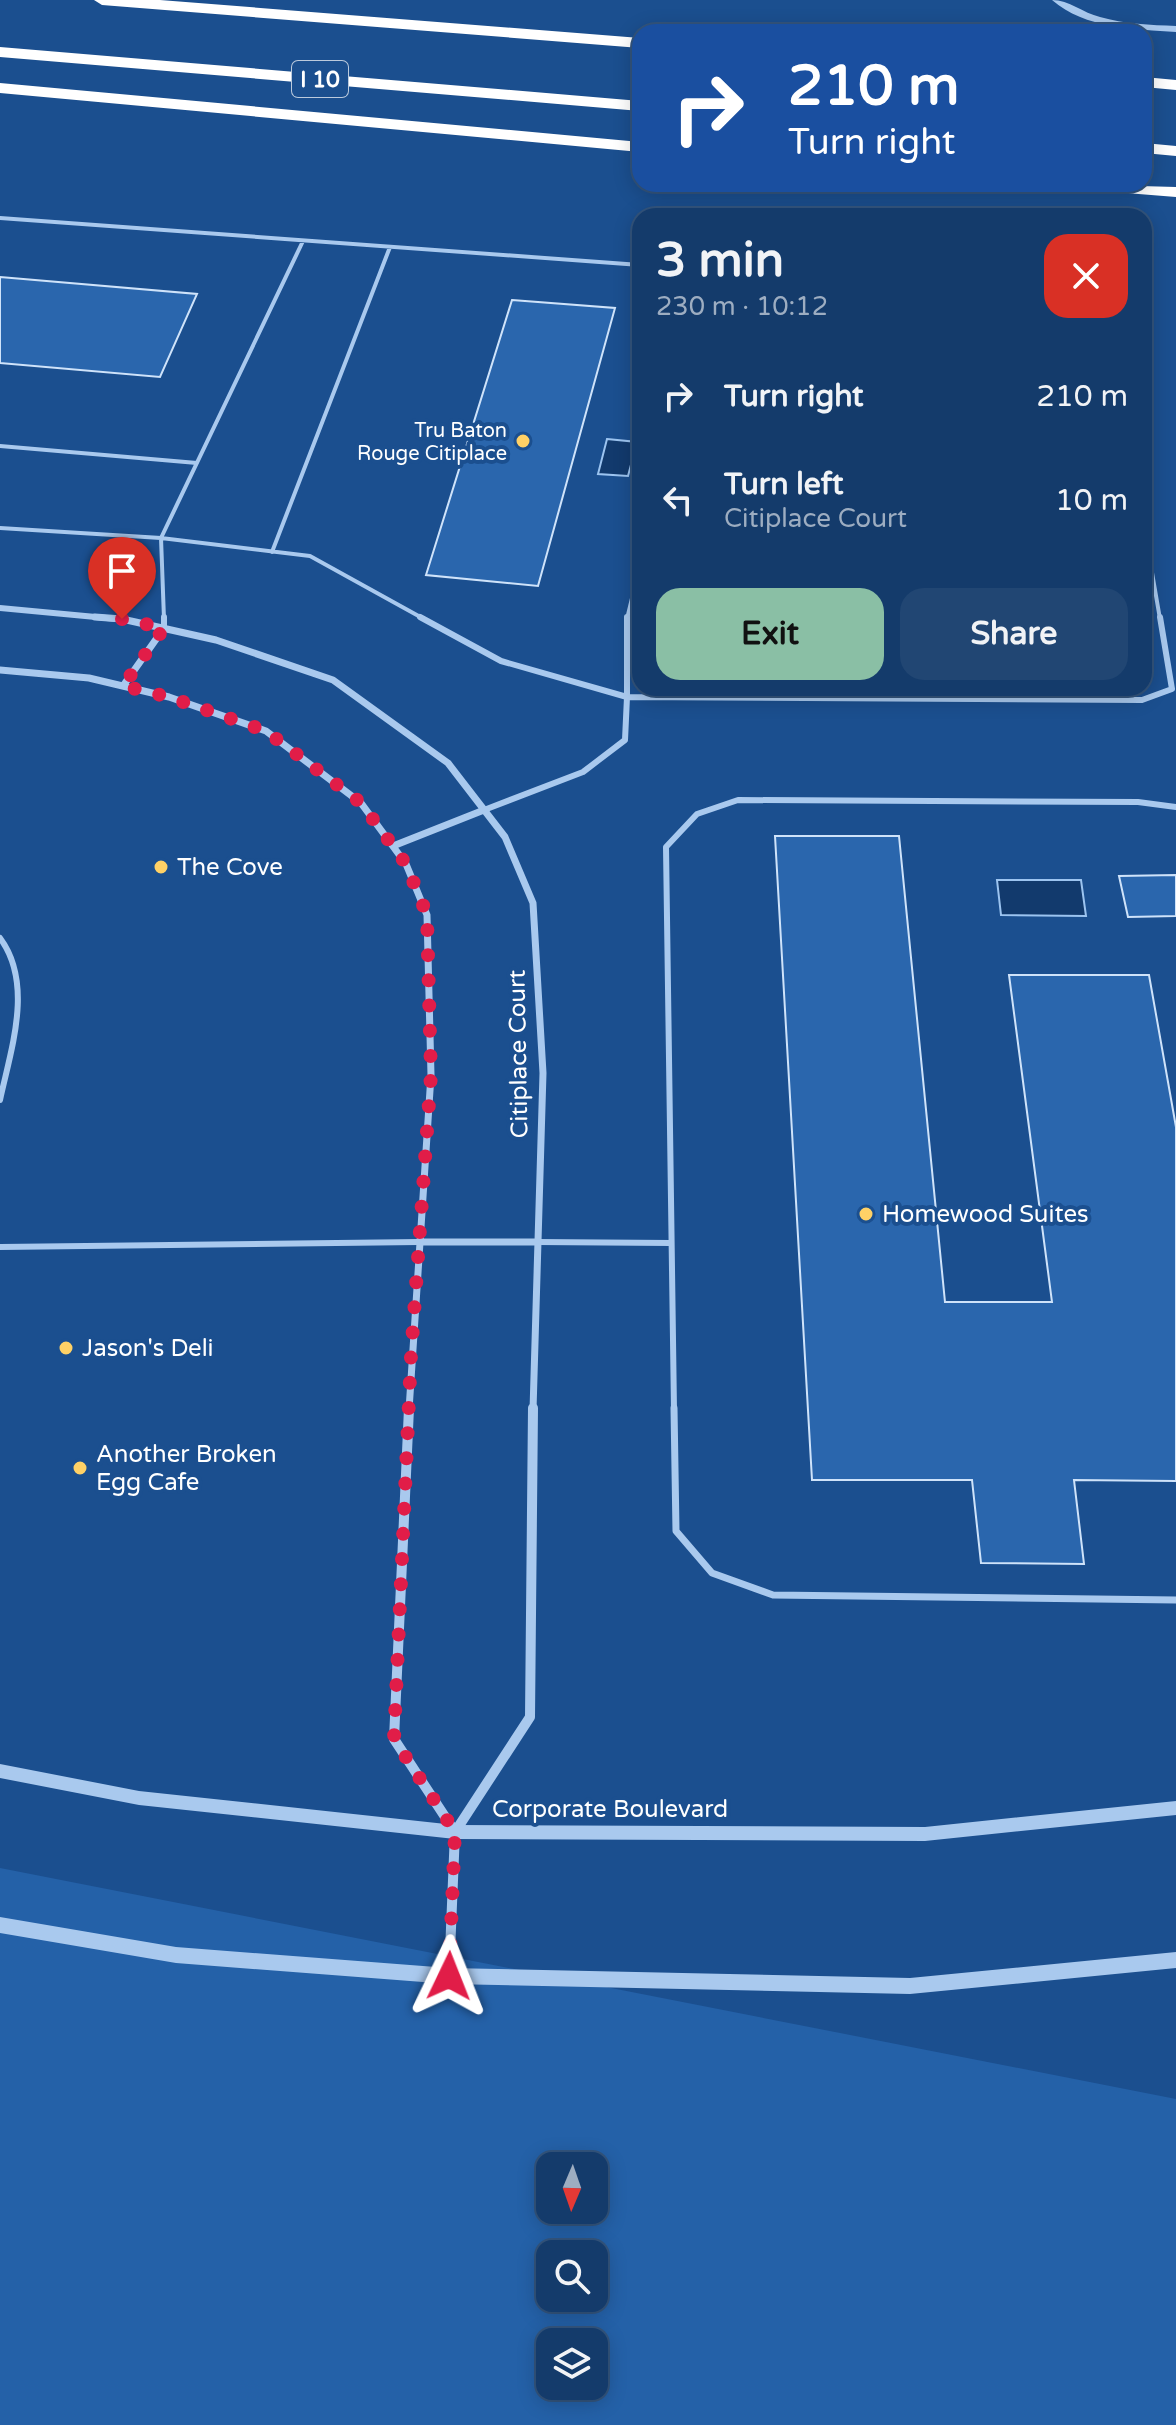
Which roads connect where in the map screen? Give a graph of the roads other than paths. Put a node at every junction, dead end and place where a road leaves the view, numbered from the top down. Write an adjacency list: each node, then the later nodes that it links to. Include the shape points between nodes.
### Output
1 (102, 0): 6 (highway)
2 (1057, 0): 3 (street, via 1098,20)
3 (1133, 24)
4 (1152, 26): 5 (street)
5 (1176, 29)
6 (632, 42)
7 (0, 52): 11 (highway, I 10)
8 (1152, 83): 9 (highway)
9 (1176, 85)
10 (0, 88): 12 (highway)
11 (632, 105)
12 (632, 146)
13 (1152, 149): 14 (highway)
14 (1176, 151)
15 (1152, 190): 16 (highway)
16 (1176, 192)
17 (0, 218): 18 (lane)
18 (303, 241): 19 (lane); 22 (lane)
19 (390, 247): 20 (lane); 25 (lane)
20 (632, 264)
21 (0, 446): 22 (lane)
22 (197, 463): 24 (lane)
23 (0, 528): 24 (lane)
24 (161, 538): 25 (lane); 29 (lane)
25 (272, 552): 32 (lane, via 310,556 501,661)
26 (1152, 573): 33 (lane, via 1172,689 1142,700)
27 (632, 595): 32 (lane, via 627,614)
28 (0, 608): 29 (street, Citiplace Court)
29 (164, 628): 31 (street); 35 (street, Citiplace Court, via 333,680 448,763)
30 (0, 670): 31 (street)
31 (123, 686): 36 (street, via 266,731 361,803)
32 (627, 697): 33 (lane); 35 (lane, via 625,740 583,772)
33 (791, 698)
34 (1176, 807): 41 (lane, via 1138,802 738,800 697,814 666,847)
35 (484, 810): 36 (street); 40 (street, Citiplace Court, via 505,837 533,903 543,1073)
36 (393, 846): 39 (street, via 427,915 431,1075)
37 (0, 938): 38 (lane, via 17,969 15,1024)
38 (0, 1100)
39 (419, 1242): 40 (street); 42 (lane); 46 (street, via 394,1739)
40 (537, 1242): 41 (lane); 46 (street, Citiplace Court, via 530,1717)
41 (671, 1243): 43 (lane, via 676,1531 712,1573 773,1595)
42 (0, 1247)
43 (1176, 1600)
44 (0, 1771): 46 (street, Corporate Boulevard, via 139,1798)
45 (1176, 1808): 46 (street, Corporate Boulevard, via 925,1834)
46 (455, 1832): 49 (street)
47 (0, 1925): 49 (street, via 176,1955)
48 (1176, 1960): 49 (street, via 910,1986)
49 (449, 1976)

